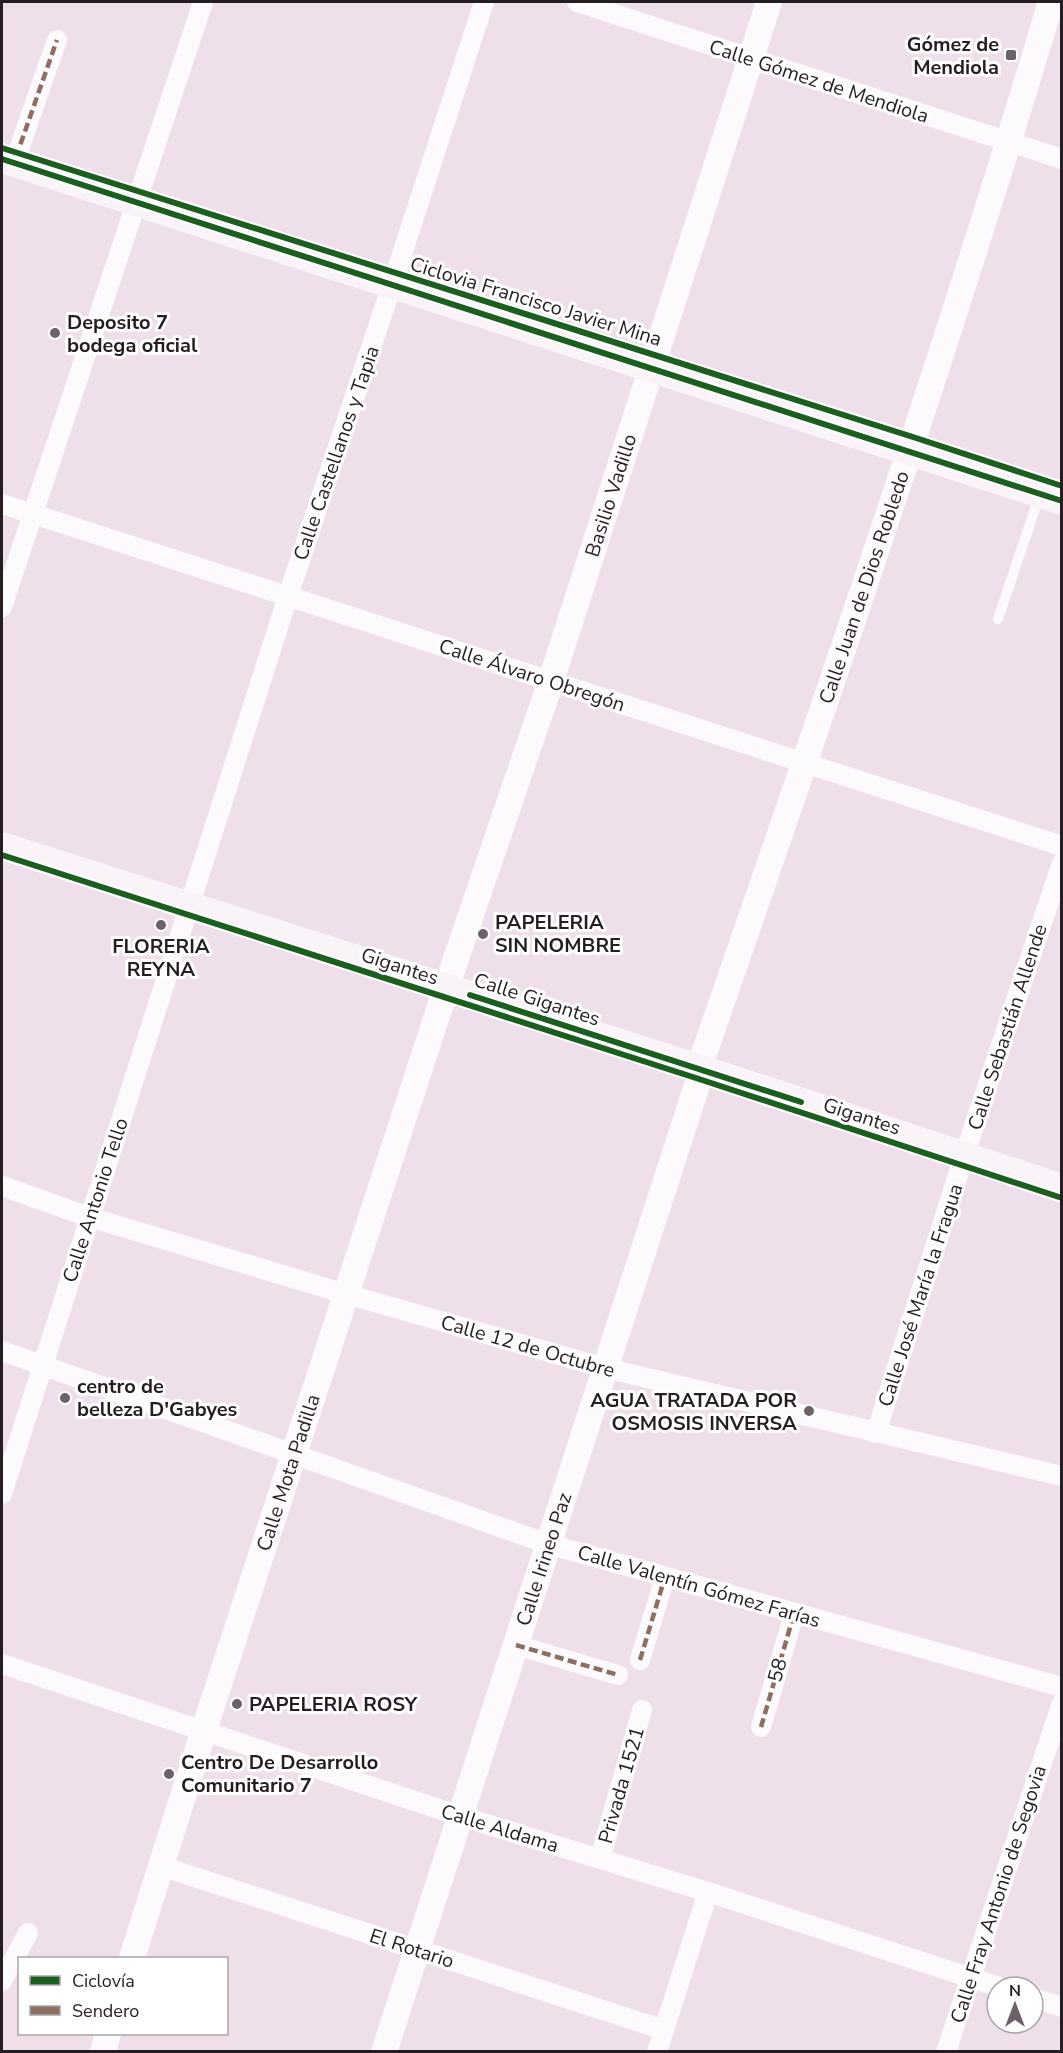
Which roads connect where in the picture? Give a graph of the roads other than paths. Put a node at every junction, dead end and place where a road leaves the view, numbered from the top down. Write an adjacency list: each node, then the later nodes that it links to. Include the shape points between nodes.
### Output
1 (203, 2): 11 (street)
2 (484, 2): 12 (street, Calle Castellanos y Tapia)
3 (577, 2): 7 (street, Calle Gómez de Mendiola)
4 (769, 2): 7 (street, Basilio Vadillo)
5 (1051, 2): 8 (street, Calle Juan de Dios Robledo)
6 (57, 40): 10 (street)
7 (752, 59): 8 (street, Calle Gómez de Mendiola); 13 (street, Basilio Vadillo)
8 (1009, 142): 9 (street, Calle Gómez de Mendiola); 14 (street, Calle Juan de Dios Robledo)
9 (1062, 159)
10 (8, 161): 11 (main road)
11 (137, 203): 12 (main road); 17 (street)
12 (392, 285): 13 (main road); 18 (street, Calle Castellanos y Tapia)
13 (651, 368): 14 (main road); 21 (street, Basilio Vadillo)
14 (908, 452): 15 (main road); 22 (street, Calle Juan de Dios Robledo)
15 (1051, 498): 20 (lane)
16 (2, 504): 17 (street, Calle Álvaro Obregón)
17 (32, 514): 18 (street, Calle Álvaro Obregón); 19 (street)
18 (288, 596): 21 (street, Calle Álvaro Obregón); 26 (street, Calle Castellanos y Tapia)
19 (2, 608)
20 (998, 620)
21 (551, 681): 22 (street, Calle Álvaro Obregón); 27 (street, Basilio Vadillo)
22 (805, 763): 24 (street, Calle Álvaro Obregón); 28 (street, Calle Juan de Dios Robledo)
23 (2, 846): 26 (main road, Calle Gigantes)
24 (1062, 846)
25 (1062, 863): 29 (street, Calle Sebastián Allende)
26 (189, 905): 27 (main road, Calle Gigantes); 32 (street, Calle Antonio Tello)
27 (446, 987): 28 (main road, Calle Gigantes); 33 (street, Calle Mota Padilla)
28 (699, 1068): 29 (main road, Calle Gigantes); 36 (street, Calle Irineo Paz, via 699,1079)
29 (964, 1156): 31 (main road, Calle Gigantes); 37 (street, Calle José María la Fragua)
30 (2, 1186): 32 (street, Calle 12 de Octubre)
31 (1062, 1188)
32 (89, 1217): 33 (street, Calle 12 de Octubre); 35 (street, Calle Antonio Tello)
33 (346, 1294): 36 (street, Calle 12 de Octubre); 38 (street, Calle Mota Padilla)
34 (2, 1351): 35 (street, Calle Valentín Gómez Farías)
35 (42, 1365): 38 (street, Calle Valentín Gómez Farías); 40 (street, Calle Antonio Tello)
36 (605, 1368): 37 (street, Calle 12 de Octubre); 41 (street, Calle Irineo Paz)
37 (876, 1433): 39 (street, Calle 12 de Octubre)
38 (294, 1454): 41 (street, Calle Valentín Gómez Farías); 52 (street, Calle Mota Padilla)
39 (1062, 1476)
40 (2, 1494)
41 (549, 1544): 42 (street, Calle Valentín Gómez Farías); 44 (street, Calle Irineo Paz)
42 (665, 1577): 43 (street, Calle Valentín Gómez Farías); 45 (street)
43 (794, 1614): 48 (street, Calle Valentín Gómez Farías); 51 (street, 58)
44 (516, 1645): 47 (street); 53 (street, Calle Irineo Paz)
45 (640, 1660)
46 (2, 1664): 52 (street, Calle Aldama)
47 (618, 1675)
48 (1062, 1687)
49 (1062, 1703): 60 (street, Calle Fray Antonio de Segovia)
50 (642, 1710): 54 (street, Privada 1521)
51 (761, 1727)
52 (204, 1730): 53 (street, Calle Aldama); 55 (street, Calle Mota Padilla)
53 (460, 1816): 54 (street, Calle Aldama); 58 (street, Calle Irineo Paz)
54 (600, 1859): 56 (street, Calle Aldama)
55 (161, 1866): 58 (street, El Rotario); 59 (street, Calle Mota Padilla)
56 (708, 1893): 60 (street, Calle Aldama); 65 (street)
57 (28, 1933): 61 (street)
58 (417, 1950): 65 (street, El Rotario); 68 (street, Calle Irineo Paz)
59 (133, 1957)
60 (970, 1977): 62 (street, Calle Aldama); 70 (street, Calle Fray Antonio de Segovia)
61 (2, 1981)
62 (985, 1982)
63 (1045, 2002): 64 (street)
64 (1062, 2007)
65 (664, 2030): 69 (street)
66 (108, 2035): 67 (street)
67 (103, 2052)
68 (384, 2052)
69 (657, 2052)
70 (946, 2052)

